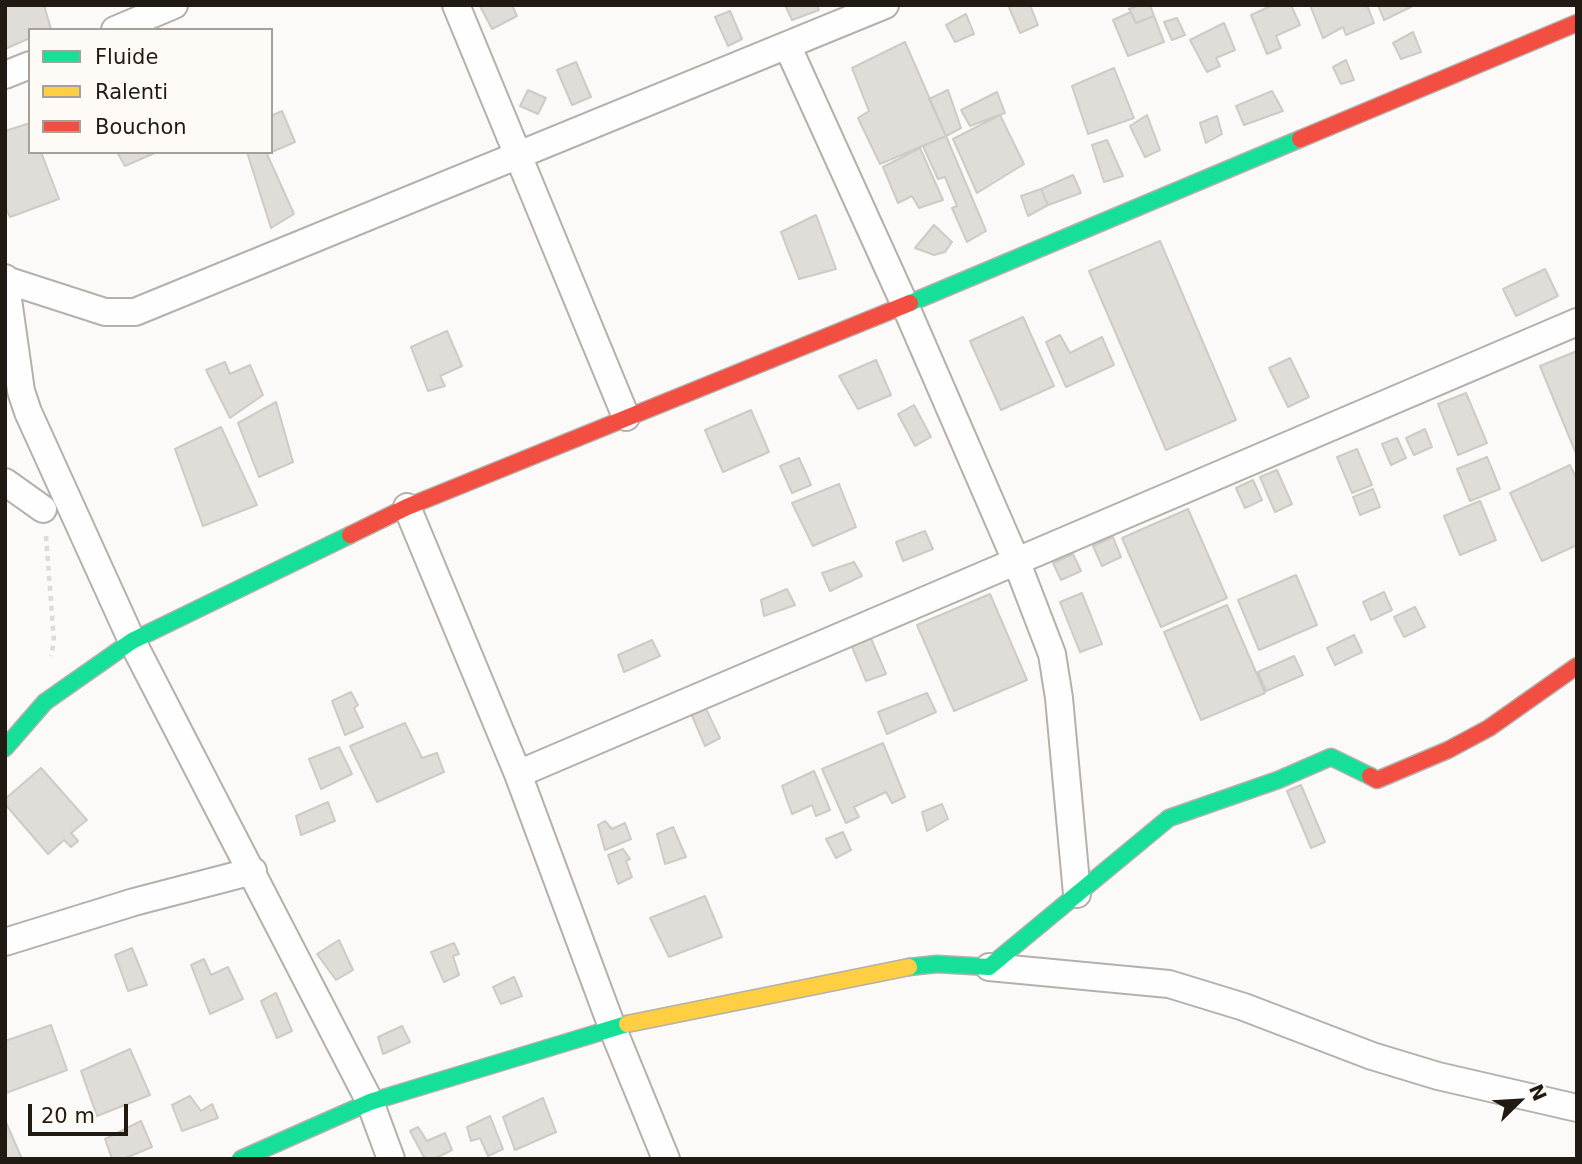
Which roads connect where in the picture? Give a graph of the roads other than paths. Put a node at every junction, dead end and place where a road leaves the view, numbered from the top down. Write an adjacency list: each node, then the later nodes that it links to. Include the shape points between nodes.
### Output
1 (174, 5): 5 (street)
2 (456, 5): 9 (street)
3 (885, 5): 6 (street)
4 (1577, 23): 11 (street)
5 (120, 28)
6 (787, 45): 9 (street); 11 (street)
7 (28, 66): 8 (street)
8 (5, 75)
9 (518, 154): 10 (street, via 135,312 105,312); 13 (street)
10 (6, 279): 18 (street, via 19,381 28,412)
11 (905, 305): 13 (street); 17 (street)
12 (1577, 323): 17 (street)
13 (626, 417): 15 (street)
14 (5, 482): 16 (street)
15 (407, 508): 18 (street); 21 (street)
16 (43, 509)
17 (1017, 564): 21 (street); 23 (street, via 1057,678)
18 (132, 641): 20 (street, via 45,702); 22 (street)
19 (1577, 666): 23 (street, via 1489,728 1377,780 1331,757 1169,818)
20 (5, 748)
21 (518, 774): 26 (street)
22 (253, 871): 24 (street); 27 (street)
23 (1077, 894): 25 (street)
24 (5, 942)
25 (989, 967): 26 (street, via 937,964 887,970); 28 (street, via 1169,984 1438,1076)
26 (612, 1027): 27 (street); 31 (street)
27 (370, 1102): 29 (street); 30 (street)
28 (1577, 1108)
29 (241, 1159)
30 (391, 1159)
31 (666, 1159)

